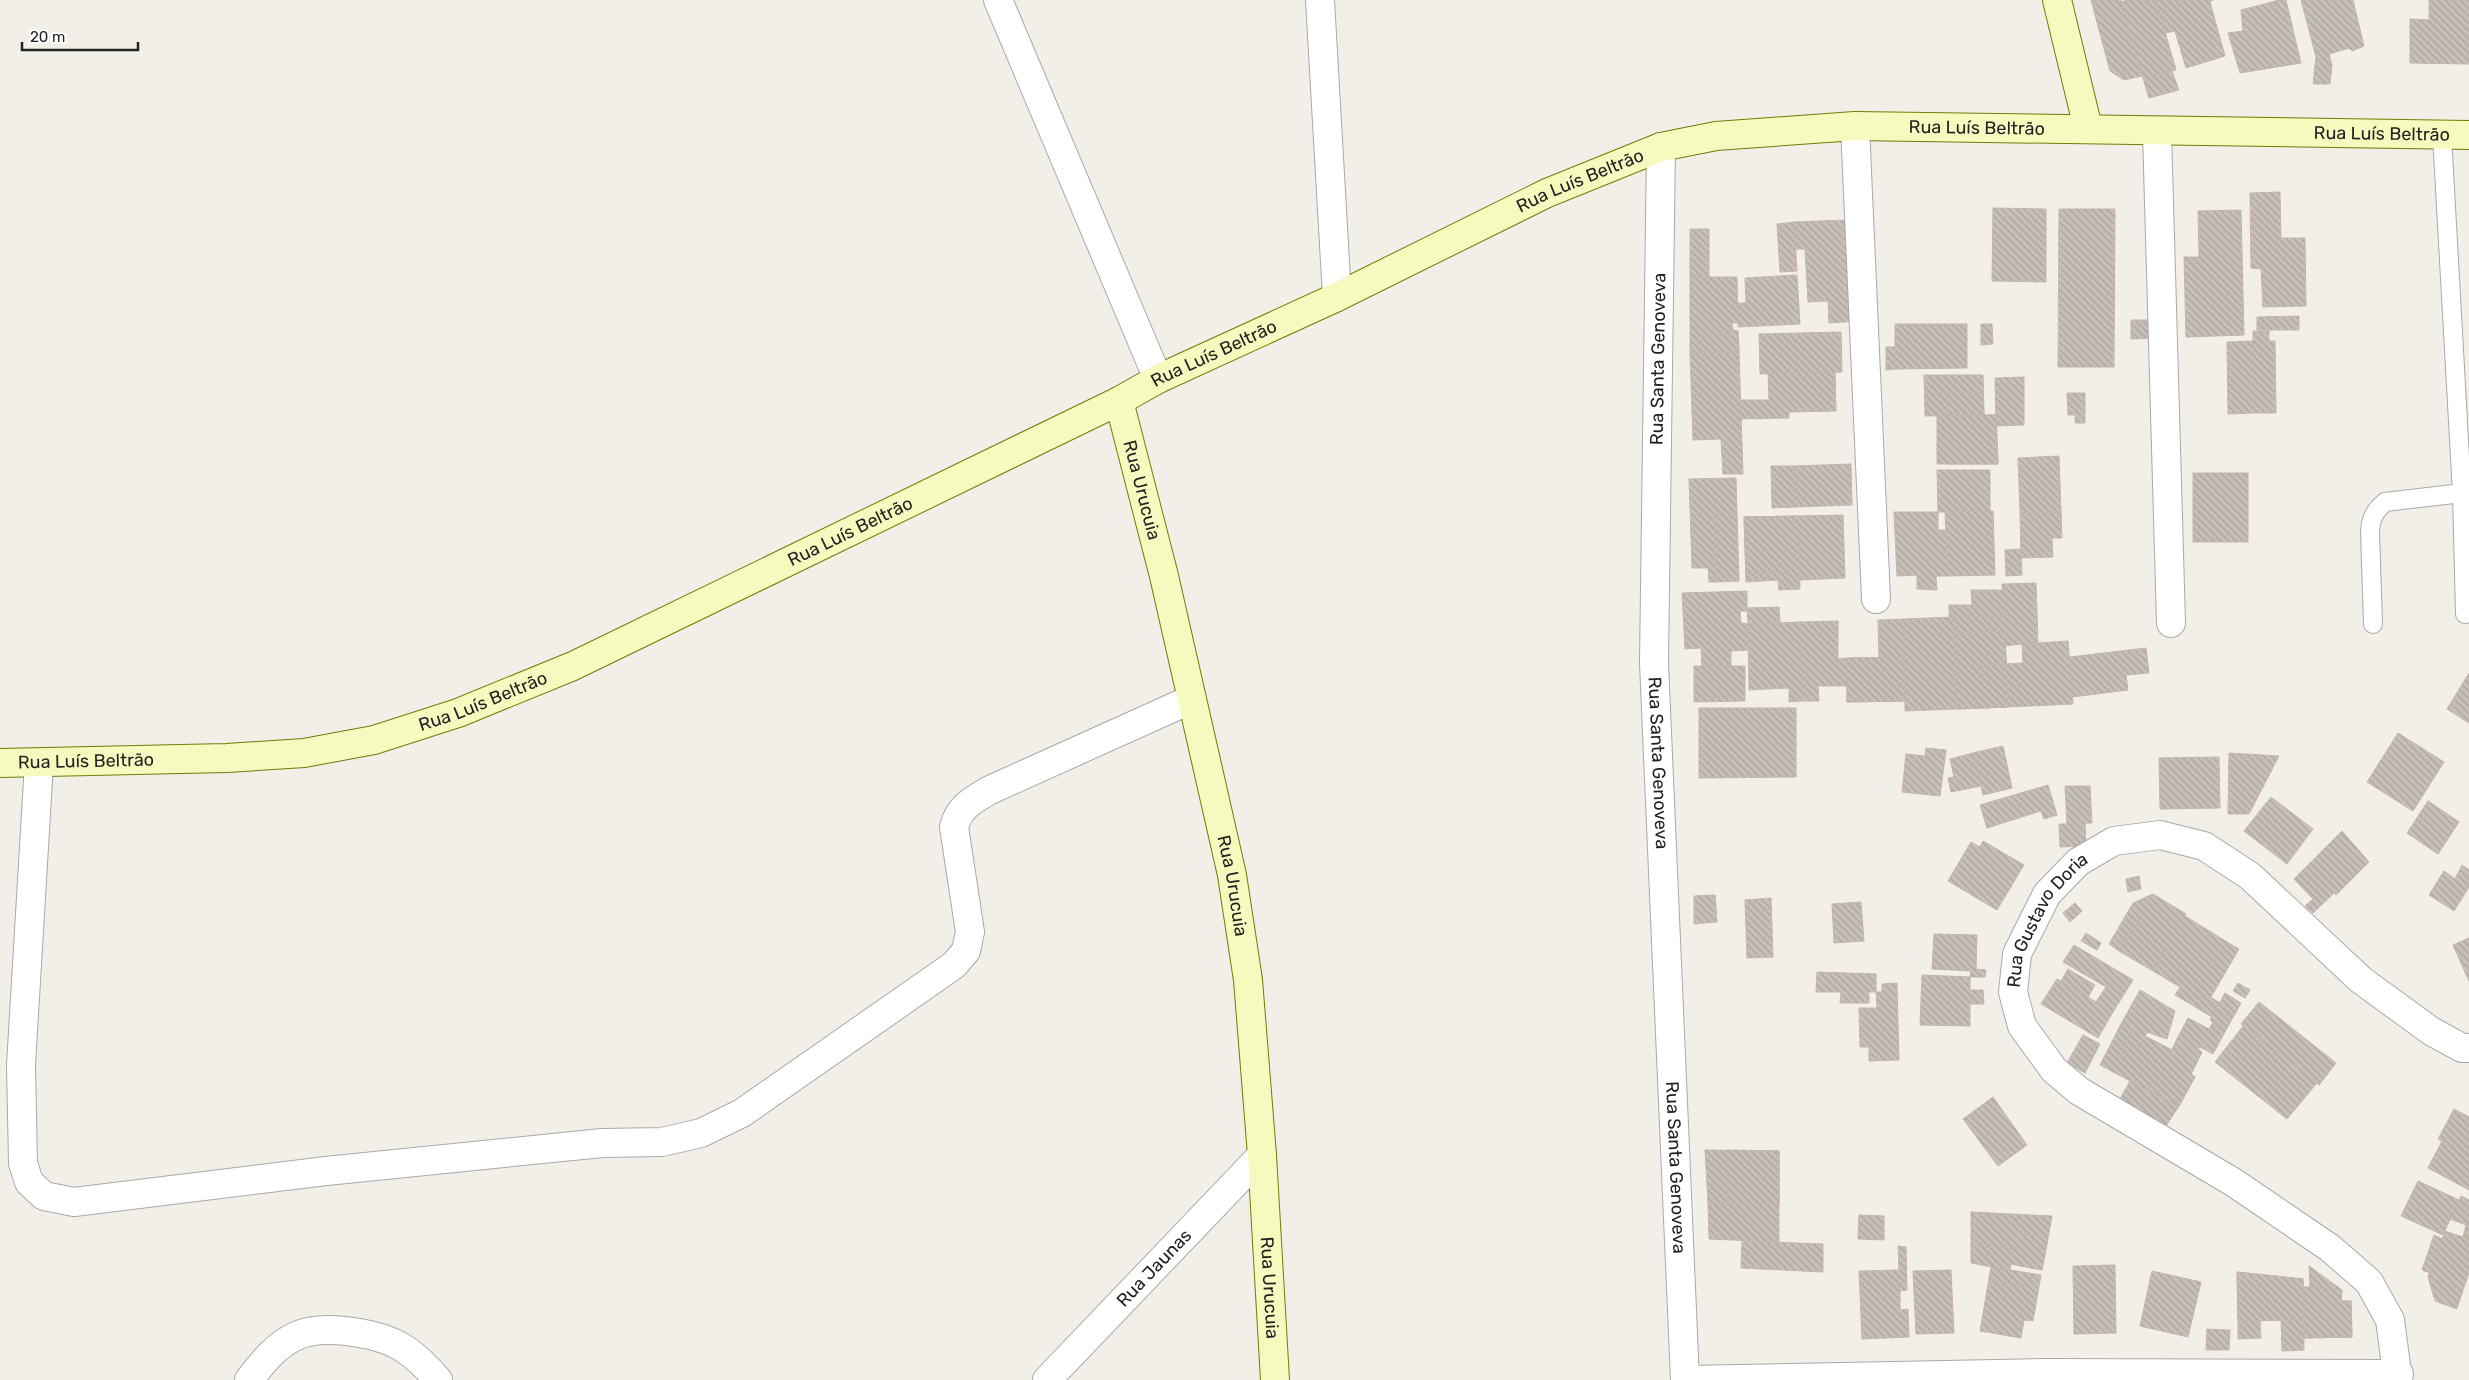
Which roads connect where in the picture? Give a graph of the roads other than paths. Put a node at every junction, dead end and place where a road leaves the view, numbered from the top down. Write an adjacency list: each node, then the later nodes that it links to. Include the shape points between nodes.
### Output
1 (998, 0): 11 (street)
2 (1320, 0): 10 (street)
3 (2057, 0): 5 (main road)
4 (1855, 126): 5 (main road, Rua Luís Beltrão); 9 (main road, Rua Luís Beltrão, via 1716,136); 14 (street)
5 (2088, 128): 6 (main road, Rua Luís Beltrão)
6 (2158, 132): 7 (main road, Rua Luís Beltrão); 16 (street)
7 (2442, 135): 8 (main road, Rua Luís Beltrão); 13 (lane)
8 (2469, 135)
9 (1661, 147): 10 (main road, Rua Luís Beltrão, via 1547,193); 28 (street, Rua Santa Genoveva, via 1654,663)
10 (1337, 297): 11 (main road, Rua Luís Beltrão)
11 (1158, 379): 12 (main road, Rua Luís Beltrão)
12 (1120, 401): 18 (main road, Rua Urucuia); 20 (main road, Rua Luís Beltrão, via 573,666 458,713 374,740 304,753)
13 (2462, 493): 15 (lane); 17 (lane, via 2386,502 2376,510 2370,531)
14 (1876, 599)
15 (2465, 614)
16 (2171, 623)
17 (2373, 624)
18 (1192, 699): 20 (street, via 970,801 957,815 954,827 970,932 966,951 954,965 742,1113 701,1133 662,1142 602,1143 326,1171 74,1202 44,1196 29,1182 23,1163 21,1065); 22 (main road, Rua Urucuia, via 1232,875 1248,980)
19 (0, 762): 20 (main road, Rua Luís Beltrão)
20 (39, 763)
21 (2469, 1048): 23 (street, Rua Gustavo Doria, via 2462,1048 2431,1032 2362,980 2250,876 2204,846 2160,834 2114,841 2078,862 2047,894 2018,954 2013,992 2022,1026 2054,1070 2079,1091 2233,1182 2330,1248 2369,1282 2390,1320)
22 (1262, 1155): 26 (street, Rua Jaunas); 27 (main road, Rua Urucuia)
23 (2399, 1377): 28 (street, via 2044,1373)
24 (249, 1380): 25 (street, via 270,1353 297,1336 326,1330 356,1332 394,1344 423,1363)
25 (438, 1380)
26 (1047, 1380)
27 (1275, 1380)
28 (1686, 1380)

